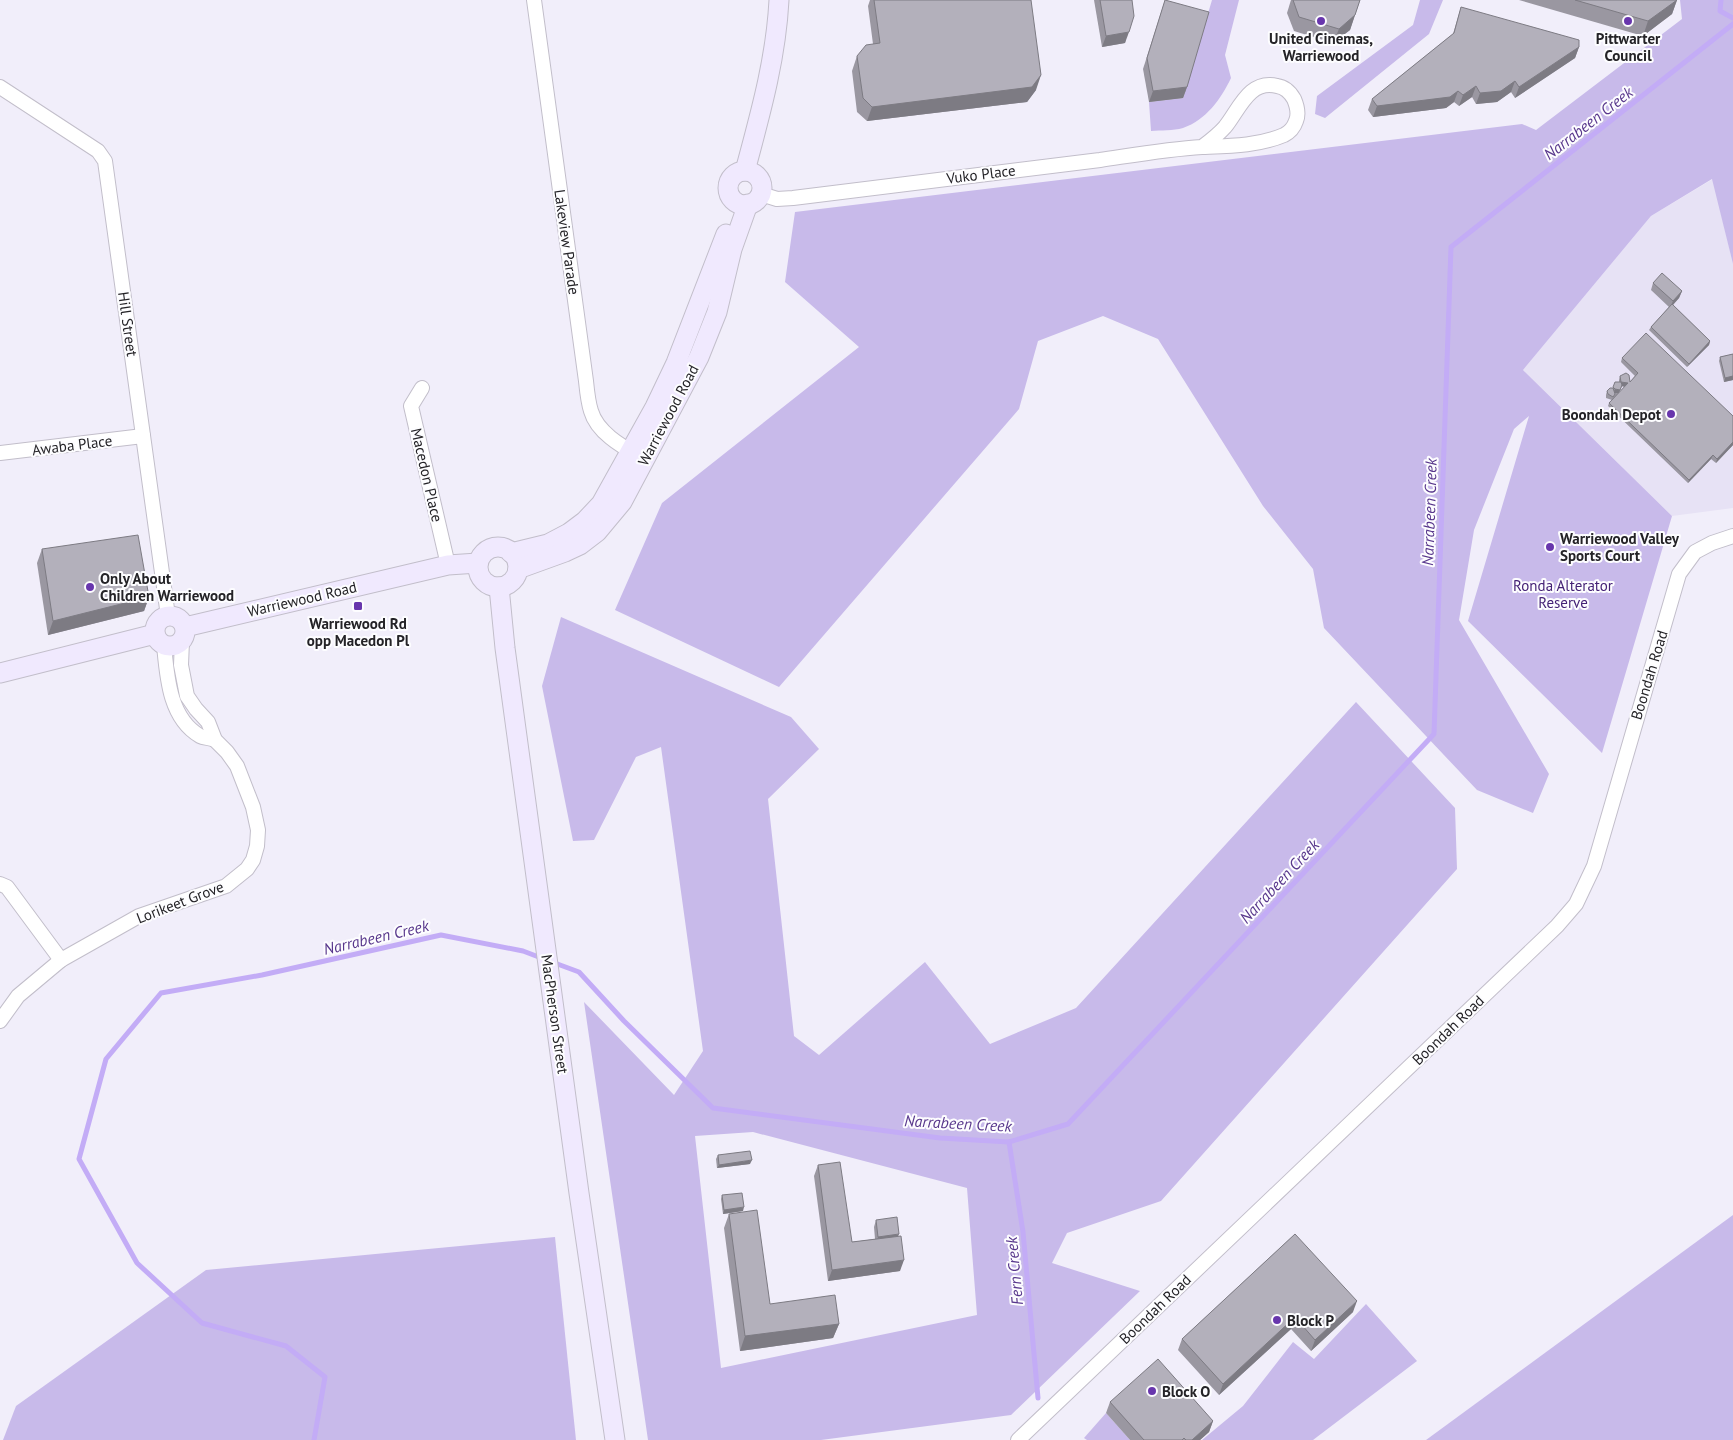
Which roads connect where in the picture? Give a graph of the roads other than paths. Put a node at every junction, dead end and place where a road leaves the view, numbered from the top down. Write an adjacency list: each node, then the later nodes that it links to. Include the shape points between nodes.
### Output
1 (534, 0): 10 (street, Lakeview Parade, via 591,412 608,435)
2 (779, 0): 5 (street, via 774,51)
3 (0, 87): 8 (street, Hill Street, via 98,151 105,161)
4 (1202, 147): 4 (street, Vuko Place, via 1225,127 1251,91 1260,86 1275,85 1291,94 1297,119 1285,134 1265,141); 6 (street, Vuko Place, via 793,198)
5 (745, 171): 6 (street, via 759,178 762,186); 6 (street, via 732,178 729,191 731,198)
6 (749, 200): 10 (street, Warriewood Road, via 720,250)
7 (422, 388): 14 (street, Macedon Place, via 411,406)
8 (143, 436): 9 (street, Awaba Place); 16 (street, Hill Street)
9 (0, 453)
10 (637, 455): 12 (street, Warriewood Road, via 578,528)
11 (1733, 536): 23 (street, Boondah Road, via 1695,552 1679,574 1594,866 1576,904)
12 (514, 561): 13 (street, via 500,547 489,549); 15 (street, via 512,581)
13 (478, 563): 14 (street, Warriewood Road); 15 (street, via 482,580)
14 (448, 564): 17 (street, Warriewood Road)
15 (499, 587): 22 (street, MacPherson Street)
16 (168, 616): 17 (street, via 159,620 155,629)
17 (171, 637): 18 (street, Warriewood Road); 20 (street, Lorikeet Grove, via 169,691 189,727 201,736 215,740 237,766 257,819 257,846 253,860 226,886 139,916)
18 (0, 673)
19 (0, 884): 20 (street, via 7,887)
20 (61, 960): 21 (street, Lorikeet Grove, via 18,996)
21 (0, 1021)
22 (615, 1440)
23 (1018, 1440)

